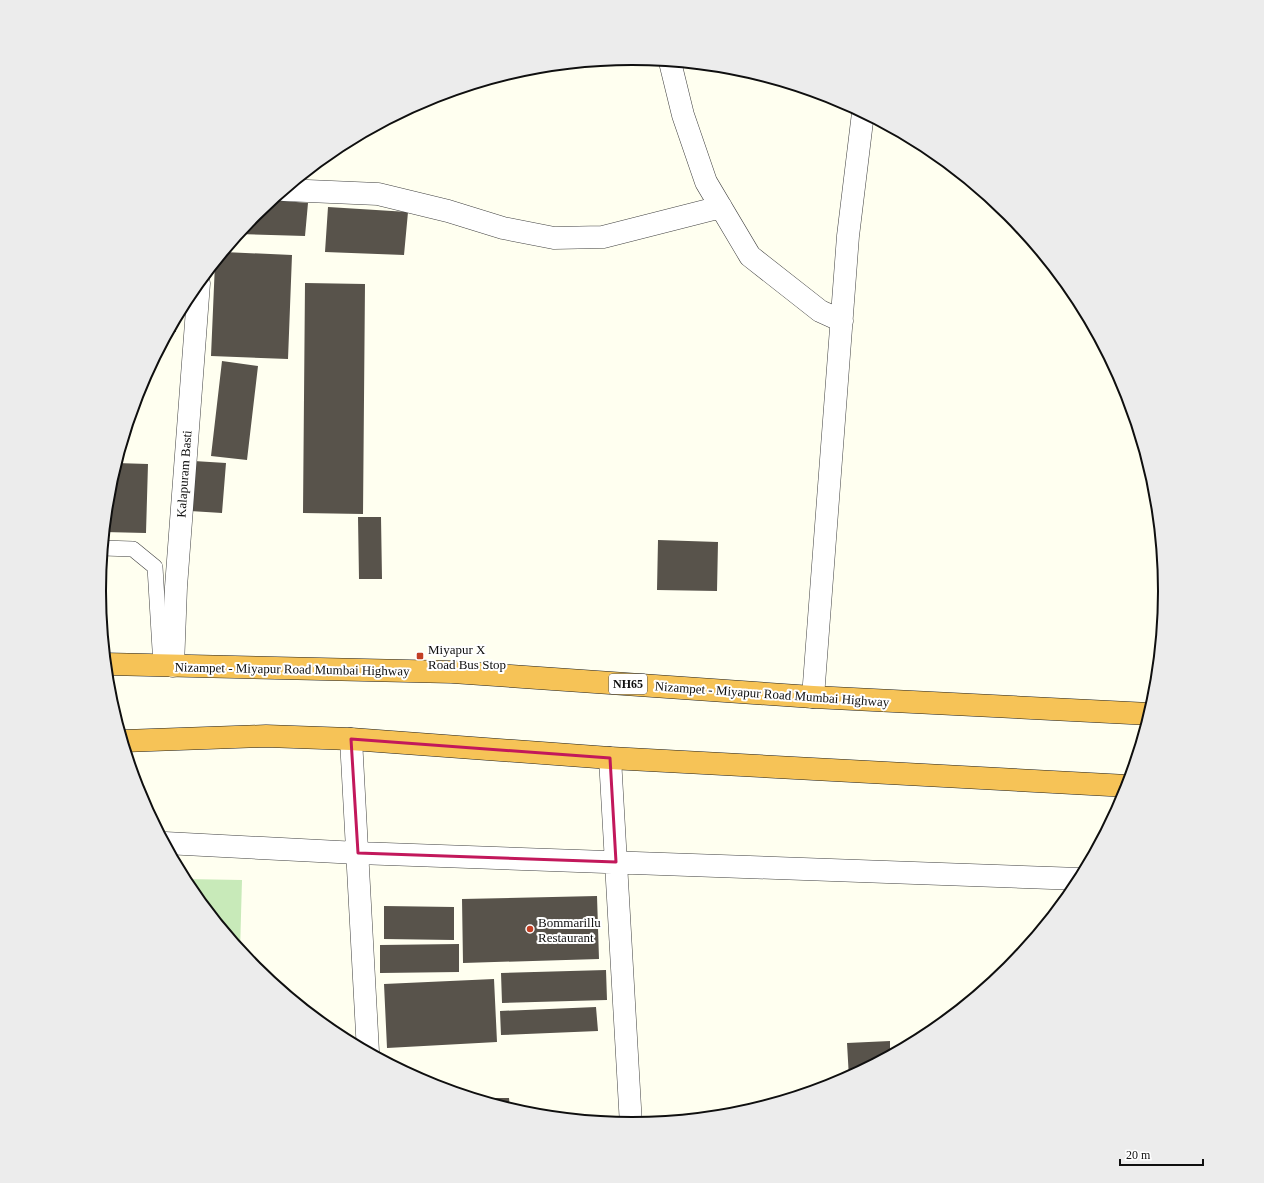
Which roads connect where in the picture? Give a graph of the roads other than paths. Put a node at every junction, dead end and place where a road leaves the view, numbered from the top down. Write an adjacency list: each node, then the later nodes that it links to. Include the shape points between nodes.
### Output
1 (671, 67): 4 (street, via 683,115 706,182)
2 (862, 118): 6 (street, via 848,236)
3 (292, 190): 4 (street, via 378,194 503,228 554,238 603,237)
4 (721, 207): 6 (street, via 750,256 820,310)
5 (198, 293): 9 (street, Kalapuram Basti, via 177,579)
6 (842, 321): 10 (street)
7 (108, 548): 9 (lane, via 134,549 156,567)
8 (111, 664): 9 (highway, Nizampet - Miyapur Road Mumbai Highway / NH65)
9 (167, 666): 10 (highway, Nizampet - Miyapur Road Mumbai Highway / NH65, via 452,672)
10 (812, 697): 11 (highway, Nizampet - Miyapur Road Mumbai Highway / NH65)
11 (1144, 714)
12 (351, 739): 13 (highway, via 266,736); 14 (highway); 17 (street)
13 (127, 740)
14 (610, 758): 15 (highway); 18 (street)
15 (1121, 786)
16 (170, 843): 17 (street)
17 (358, 854): 18 (street); 20 (street)
18 (616, 862): 19 (street); 21 (street)
19 (1073, 879)
20 (368, 1046)
21 (631, 1118)

